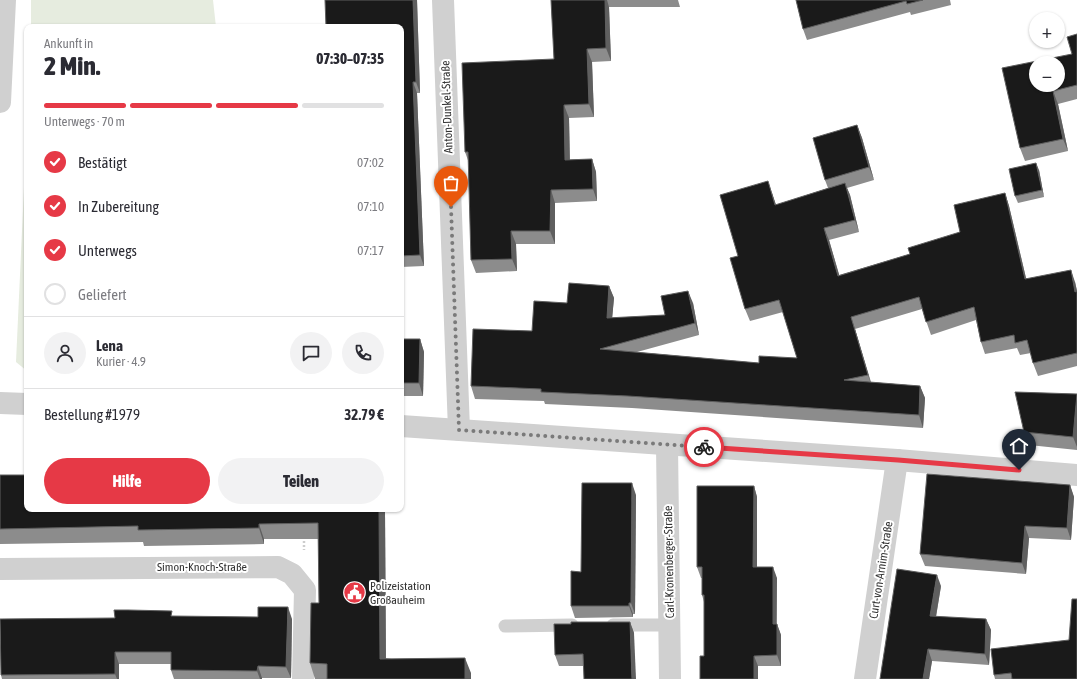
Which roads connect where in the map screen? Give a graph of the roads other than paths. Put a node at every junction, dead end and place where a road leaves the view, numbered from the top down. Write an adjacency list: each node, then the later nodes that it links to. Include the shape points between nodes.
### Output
1 (5, 0): 3 (street)
2 (443, 0): 7 (street, Anton-Dunkel-Straße)
3 (0, 102)
4 (0, 403): 5 (street)
5 (24, 404)
6 (404, 426): 7 (street)
7 (459, 430): 8 (street)
8 (667, 445): 9 (street); 14 (street, Carl-Kronenberger-Straße)
9 (898, 460): 10 (street); 18 (street, Curt-von-Arnim-Straße)
10 (1077, 475)
11 (0, 569): 16 (street, Simon-Knoch-Straße, via 278,566 292,574 305,590)
12 (583, 625): 15 (lane)
13 (599, 625): 14 (lane)
14 (669, 625): 17 (street, Carl-Kronenberger-Straße)
15 (505, 626)
16 (303, 679)
17 (670, 679)
18 (865, 679)

